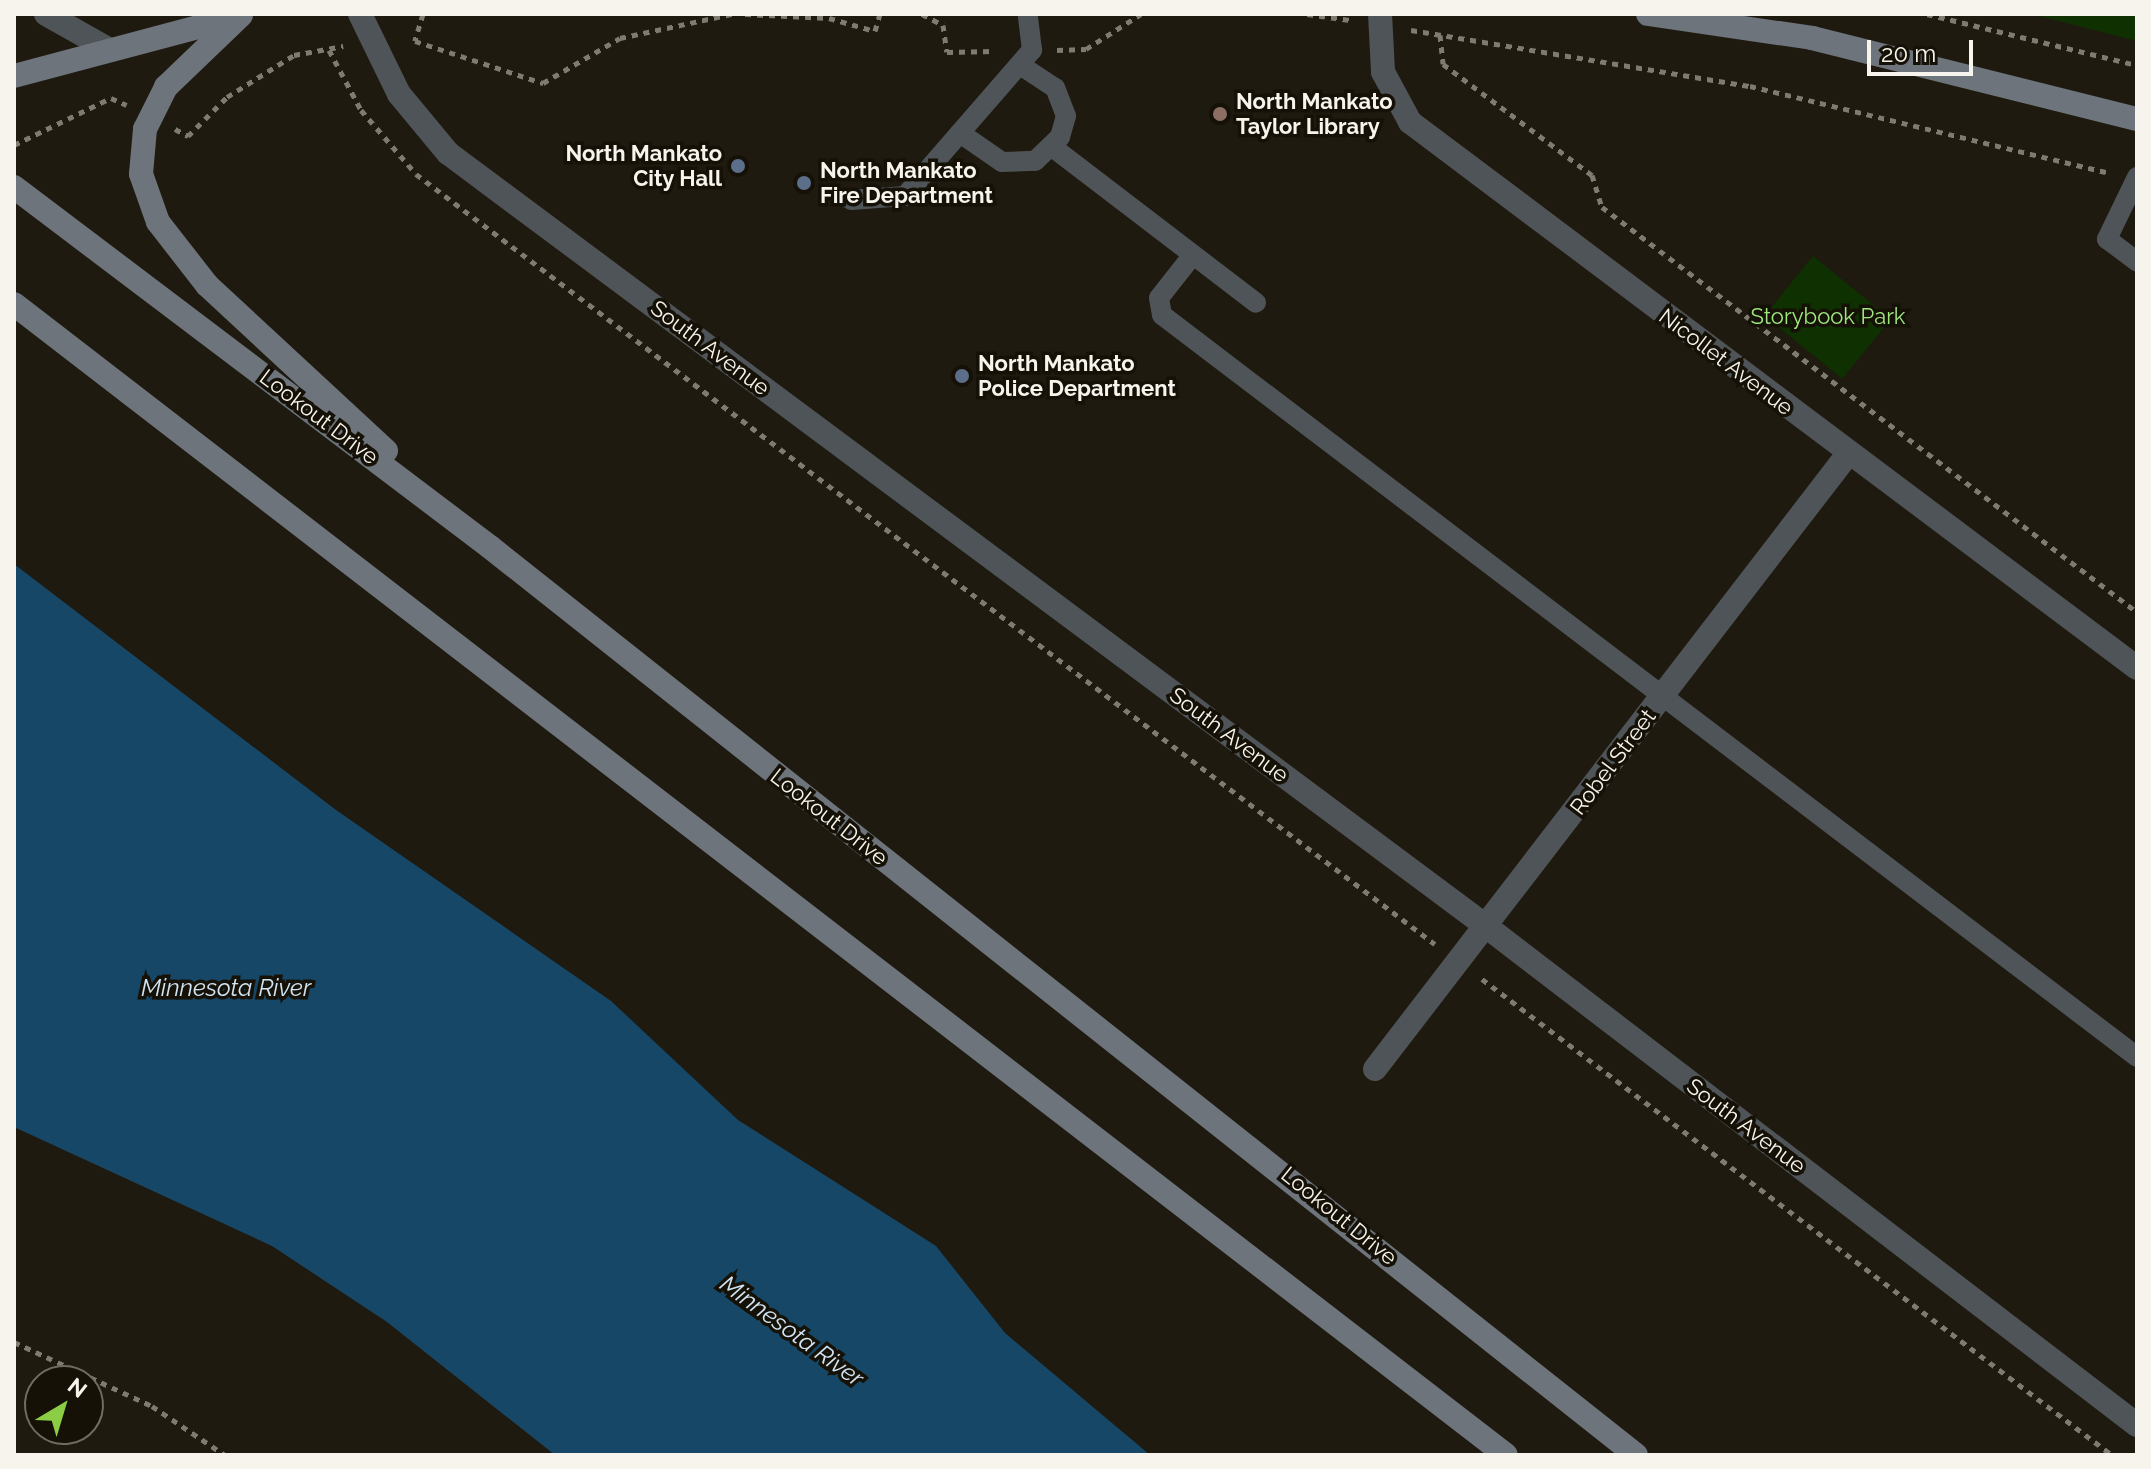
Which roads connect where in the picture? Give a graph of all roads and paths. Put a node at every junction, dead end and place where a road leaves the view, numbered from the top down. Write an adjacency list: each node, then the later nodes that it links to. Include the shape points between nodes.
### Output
1 (46, 14): 16 (street)
2 (243, 14): 16 (main road); 21 (main road, via 166,87)
3 (360, 14): 14 (street, South Avenue)
4 (423, 14): 15 (path)
5 (732, 14): 15 (path, via 620,38 543,83)
6 (745, 14): 7 (path, via 829,18 875,31)
7 (880, 14)
8 (1307, 14): 12 (path)
9 (1648, 14): 22 (main road, via 1812,38)
10 (1927, 14): 19 (path)
11 (1028, 16): 18 (lane, via 1032,50)
12 (1380, 19): 13 (path); 33 (street, Nicollet Avenue, via 1383,72 1410,122)
13 (1440, 35): 26 (path, via 1750,86); 35 (path, via 1443,64 1592,175 1602,207)
14 (369, 38): 15 (path); 17 (path); 38 (street, South Avenue, via 399,94 448,153)
15 (415, 41)
16 (108, 49): 20 (main road)
17 (329, 50): 21 (path, via 294,55 227,97 188,136); 39 (path, via 361,110 416,174)
18 (1020, 65): 23 (lane); 25 (lane, via 1055,88 1066,116)
19 (2137, 65)
20 (14, 76)
21 (151, 116): 24 (path, via 111,98); 34 (main road, via 141,174 158,222 207,285)
22 (2137, 119)
23 (960, 133): 25 (lane, via 1002,162 1035,161); 28 (lane, via 905,196)
24 (14, 145)
25 (1051, 146): 29 (lane)
26 (2136, 178): 30 (lane, via 2107,239)
27 (14, 187): 34 (main road, Lookout Drive)
28 (851, 200)
29 (1192, 256): 31 (lane); 37 (lane, via 1159,298 1162,315)
30 (2137, 262)
31 (1256, 303)
32 (14, 304): 45 (main road)
33 (1848, 454): 36 (street, Nicollet Avenue); 37 (street, Robel Street)
34 (490, 547): 46 (main road, Lookout Drive)
35 (2137, 612)
36 (2137, 668)
37 (1664, 696): 38 (street, Robel Street); 40 (lane)
38 (1487, 927): 39 (street, Robel Street); 43 (street, South Avenue)
39 (1459, 962): 41 (street, Robel Street); 47 (path)
40 (2137, 1057)
41 (1375, 1069)
42 (14, 1342): 44 (path, via 152,1406)
43 (2137, 1425)
44 (225, 1455)
45 (1506, 1455)
46 (1636, 1455)
47 (2112, 1455)

